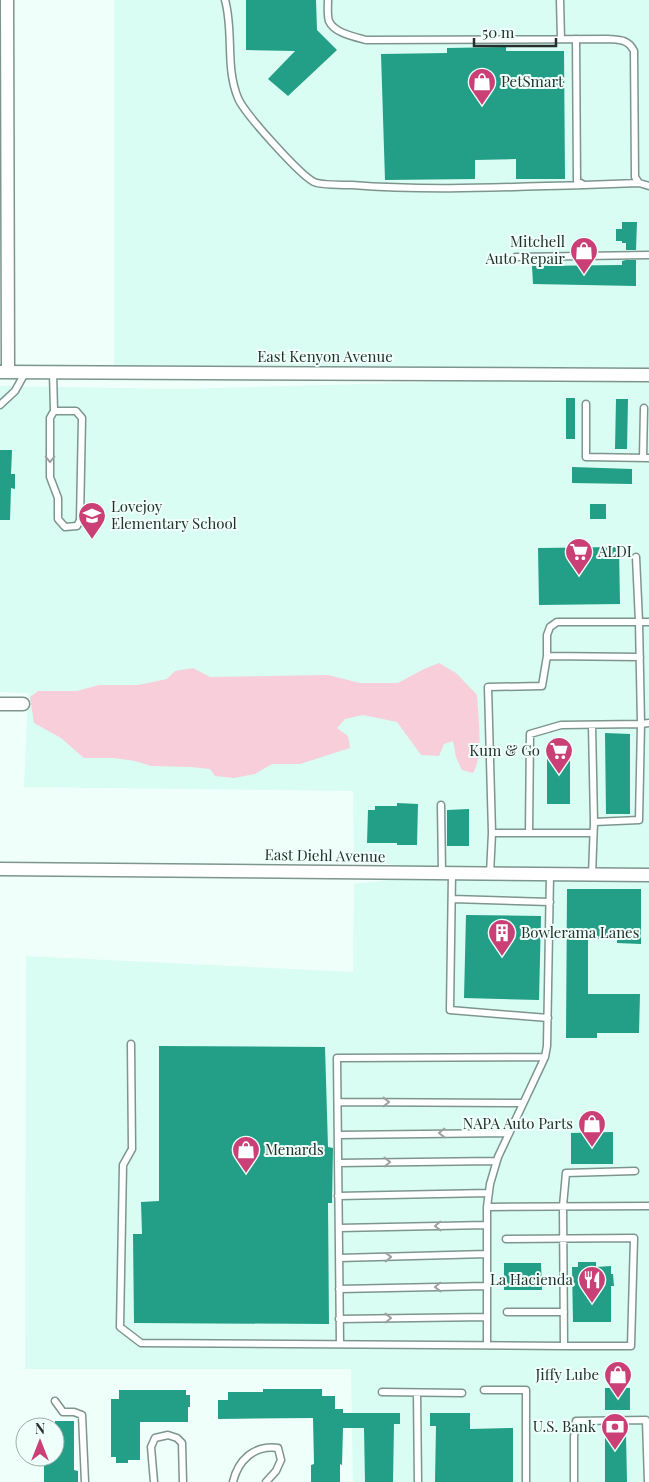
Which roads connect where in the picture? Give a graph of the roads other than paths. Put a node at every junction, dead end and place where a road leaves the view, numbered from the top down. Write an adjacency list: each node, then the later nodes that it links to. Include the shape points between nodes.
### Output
1 (7, 0): 12 (street)
2 (225, 0): 8 (lane, via 230,25 232,75 238,99 290,161 315,182 374,187)
3 (328, 0): 5 (lane, via 330,23 366,40)
4 (560, 0): 5 (lane)
5 (561, 39): 6 (lane)
6 (576, 39): 7 (lane, via 622,40 634,51 635,177); 8 (lane, via 577,180)
7 (640, 183): 8 (lane); 9 (lane)
8 (584, 185)
9 (649, 186)
10 (649, 254): 11 (lane)
11 (516, 257)
12 (4, 372): 13 (street, East Kenyon Avenue)
13 (26, 372): 14 (street, East Kenyon Avenue); 17 (lane)
14 (53, 372): 15 (street, East Kenyon Avenue); 19 (lane)
15 (649, 375)
16 (586, 404): 20 (lane, via 586,457)
17 (0, 405)
18 (644, 408): 20 (lane)
19 (54, 411): 19 (lane, one-way to 19, via 50,418 50,477 58,498 58,519 65,527 77,526 80,520 82,418 76,411)
20 (646, 458)
21 (636, 557): 22 (lane)
22 (639, 622): 23 (lane); 24 (lane, via 556,622 547,635); 25 (lane)
23 (649, 622)
24 (547, 656): 25 (lane); 33 (lane, via 542,686 488,687)
25 (640, 657): 29 (lane)
26 (0, 704): 27 (street)
27 (23, 704)
28 (649, 723): 29 (lane)
29 (641, 724): 30 (lane); 32 (lane, via 639,820)
30 (592, 725): 32 (lane); 34 (lane, via 561,726 530,734)
31 (442, 805): 37 (lane)
32 (594, 822): 35 (lane)
33 (492, 832): 34 (lane); 38 (lane)
34 (529, 833): 35 (lane)
35 (594, 833): 40 (lane)
36 (0, 869): 37 (street, East Diehl Avenue)
37 (447, 873): 38 (street, East Diehl Avenue); 42 (lane)
38 (490, 874): 39 (street, East Diehl Avenue)
39 (550, 874): 40 (street, East Diehl Avenue); 43 (lane)
40 (592, 875): 41 (street, East Diehl Avenue)
41 (649, 875)
42 (452, 899): 43 (lane); 44 (lane, via 450,1010)
43 (550, 902): 44 (lane)
44 (548, 1018): 46 (lane)
45 (131, 1044): 71 (lane, via 132,1149 123,1165 120,1327 141,1343)
46 (545, 1057): 47 (lane, via 337,1058); 48 (lane)
47 (338, 1102): 48 (lane, one-way to 48); 50 (lane)
48 (523, 1103): 49 (lane)
49 (509, 1133): 50 (lane, one-way to 50); 51 (lane)
50 (338, 1135): 52 (lane)
51 (496, 1161): 52 (lane, one-way to 51); 54 (lane)
52 (338, 1163): 55 (lane)
53 (635, 1171): 56 (lane, via 566,1173)
54 (489, 1193): 55 (lane); 58 (lane)
55 (338, 1196): 60 (lane)
56 (563, 1206): 57 (lane); 58 (lane); 61 (lane)
57 (649, 1206)
58 (486, 1207): 59 (lane)
59 (486, 1225): 60 (lane, one-way to 60); 63 (lane)
60 (339, 1228): 64 (lane)
61 (563, 1238): 62 (lane); 68 (lane); 73 (lane, via 634,1238 631,1346)
62 (506, 1239)
63 (487, 1254): 64 (lane, one-way to 63); 65 (lane)
64 (339, 1258): 66 (lane)
65 (487, 1286): 66 (lane, one-way to 66); 69 (lane)
66 (339, 1289): 70 (lane)
67 (507, 1312): 68 (lane)
68 (564, 1312): 73 (lane)
69 (487, 1317): 70 (lane, one-way to 69); 72 (lane)
70 (339, 1319): 71 (lane)
71 (340, 1344): 72 (lane)
72 (487, 1345): 73 (lane)
73 (564, 1346)
74 (484, 1390): 85 (lane, via 526,1390)
75 (382, 1392): 76 (lane)
76 (417, 1393): 77 (lane); 84 (lane)
77 (462, 1393)
78 (55, 1401): 79 (lane, via 63,1412 82,1415)
79 (84, 1482)
80 (154, 1482): 81 (lane, via 151,1447 155,1438 168,1435 182,1444)
81 (183, 1482)
82 (233, 1482): 83 (lane, via 236,1471 250,1453 267,1447 278,1448 281,1460)
83 (266, 1482)
84 (418, 1482)
85 (526, 1482)
86 (574, 1482): 87 (lane, via 576,1421 646,1420)
87 (648, 1482)

